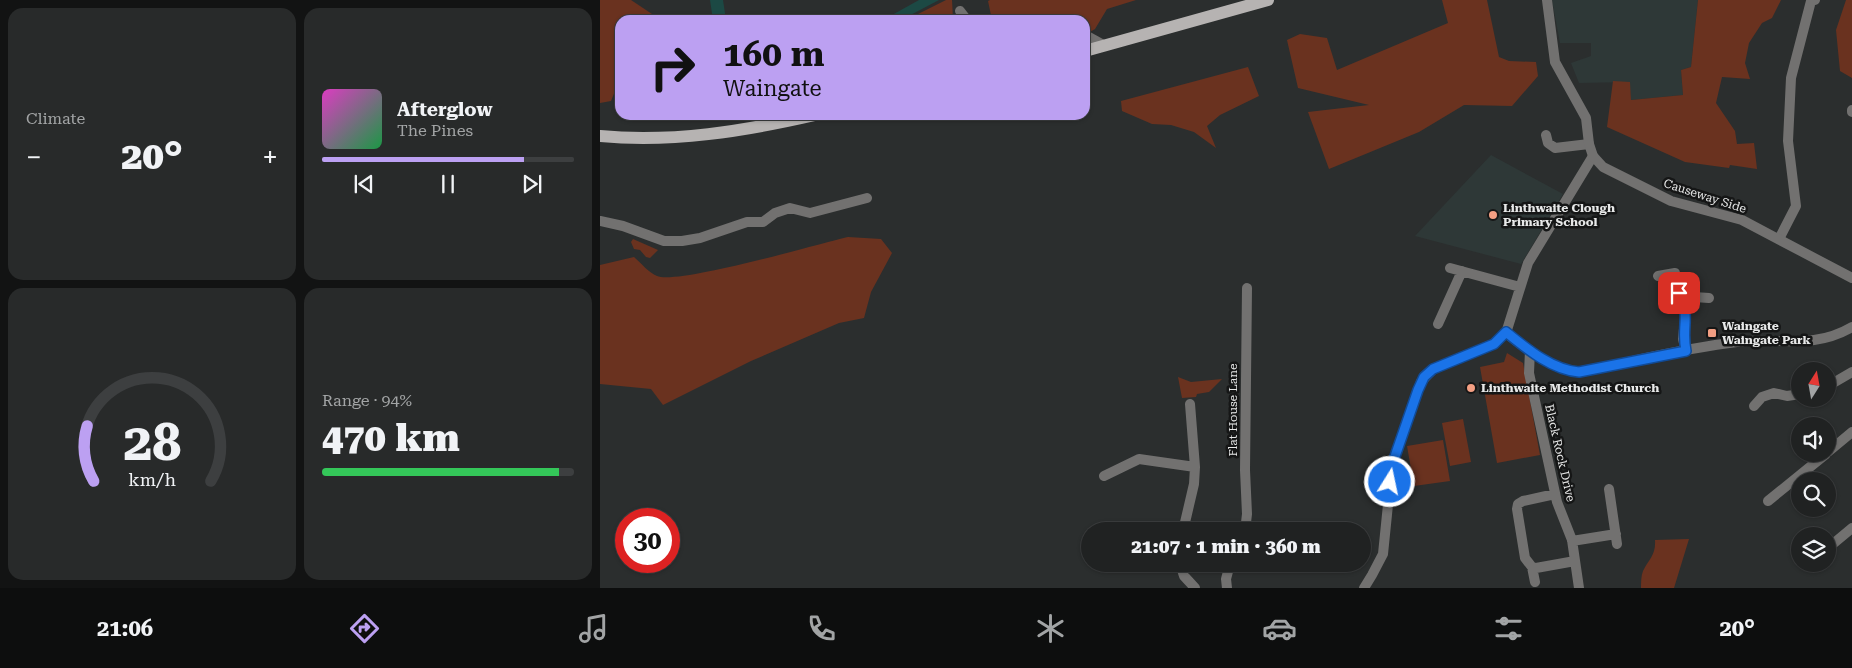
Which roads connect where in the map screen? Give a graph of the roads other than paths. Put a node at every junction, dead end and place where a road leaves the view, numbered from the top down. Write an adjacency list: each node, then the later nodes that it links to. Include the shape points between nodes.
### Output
1 (1268, 0): 7 (main road)
2 (1547, 0): 12 (street, via 1555,62 1586,118)
3 (1815, 0): 16 (street, via 1812,1 1791,78 1788,141 1796,206)
4 (960, 11): 5 (street)
5 (963, 15)
6 (1090, 38): 7 (street)
7 (1105, 46): 8 (main road)
8 (1090, 50)
9 (789, 120): 11 (main road, via 716,134)
10 (1546, 135): 12 (street, via 1548,143 1555,148)
11 (600, 136)
12 (1589, 144): 13 (street)
13 (1593, 156): 16 (street, Causeway Side, via 1603,167 1671,201 1742,220); 21 (street, via 1528,264)
14 (866, 198): 15 (street, via 810,213 790,208 763,222 747,222 682,242 664,241 618,224)
15 (600, 221)
16 (1779, 239): 20 (street, Causeway Side)
17 (1450, 268): 18 (street)
18 (1462, 272): 21 (street); 25 (street)
19 (1658, 276): 24 (street, via 1680,272 1679,293)
20 (1852, 278)
21 (1520, 287): 27 (street)
22 (1247, 288): 44 (street, Flat House Lane)
23 (1709, 298): 24 (street)
24 (1683, 300): 29 (street, via 1686,308 1683,339)
25 (1438, 324)
26 (1852, 327): 29 (street, via 1823,340 1738,342)
27 (1506, 332): 28 (street); 55 (street, via 1494,344 1433,369 1421,382 1392,465 1383,554)
28 (1530, 350): 29 (street, via 1568,371 1579,372); 41 (street, Black Rock Drive, via 1529,373)
29 (1686, 351)
30 (1852, 372): 31 (street)
31 (1836, 381)
32 (1791, 395): 34 (street, via 1774,393 1762,397)
33 (1190, 404): 38 (street)
34 (1754, 406)
35 (1852, 432): 36 (street)
36 (1836, 445)
37 (1816, 462): 42 (street)
38 (1195, 467): 39 (street, via 1139,459); 43 (street)
39 (1104, 476)
40 (1609, 489): 46 (street, via 1616,539)
41 (1555, 494): 46 (street, Black Rock Drive); 49 (street, via 1518,504 1525,558)
42 (1768, 501)
43 (1185, 522)
44 (1246, 522)
45 (1852, 528): 47 (street)
46 (1572, 541): 48 (street, Black Rock Drive)
47 (1836, 541)
48 (1575, 561): 49 (street); 56 (street, Black Rock Drive)
49 (1532, 567): 52 (street)
50 (1183, 572): 53 (street)
51 (1228, 572): 54 (street)
52 (1535, 582)
53 (1195, 588)
54 (1228, 588)
55 (1364, 588)
56 (1579, 588)

